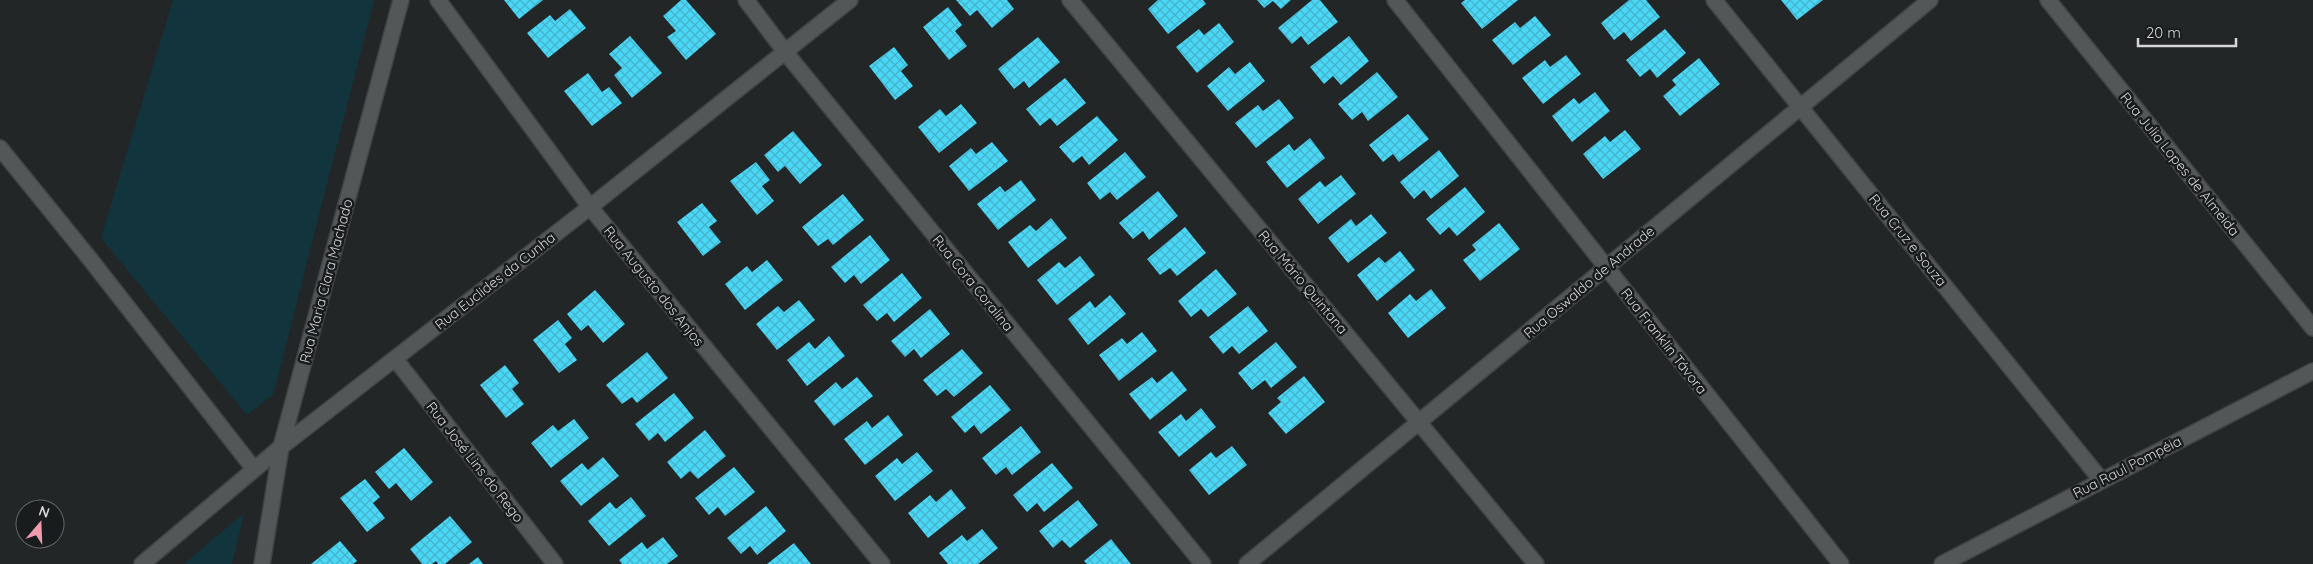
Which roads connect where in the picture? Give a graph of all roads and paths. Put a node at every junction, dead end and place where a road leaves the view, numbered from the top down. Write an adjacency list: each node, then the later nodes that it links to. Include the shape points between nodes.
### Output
1 (401, 0): 19 (street, Rua Maria Clara Machado)
2 (438, 0): 13 (street, Rua Augusto dos Anjos)
3 (746, 0): 10 (street, Rua Cora Coralina)
4 (850, 0): 10 (street, Rua Euclides da Cunha)
5 (1070, 0): 18 (street, Rua Mário Quintana)
6 (1395, 0): 14 (street, Rua Franklin Távora)
7 (1714, 0): 11 (street, Rua Cruz e Souza)
8 (1930, 0): 11 (street, Rua Oswaldo de Andrade)
9 (2048, 0): 15 (street, Rua Julia Lopes de Almeida)
10 (786, 53): 13 (street, Rua Euclides da Cunha); 26 (street, Rua Cora Coralina)
11 (1800, 107): 14 (street, Rua Oswaldo de Andrade); 21 (street, Rua Cruz e Souza)
12 (0, 148): 20 (street)
13 (590, 207): 16 (street, Rua Euclides da Cunha); 25 (street, Rua Augusto dos Anjos)
14 (1606, 268): 18 (street, Rua Oswaldo de Andrade); 29 (street, Rua Franklin Távora)
15 (2313, 328)
16 (396, 360): 19 (street, Rua Euclides da Cunha); 24 (street, Rua José Lins do Rego)
17 (2313, 371): 21 (street, Rua Raul Pompéia)
18 (1419, 422): 27 (street, Rua Oswaldo de Andrade); 28 (street, Rua Mário Quintana)
19 (281, 447): 20 (street, Rua Euclides da Cunha); 23 (street, Rua Maria Clara Machado)
20 (254, 469): 22 (street, Rua Euclides da Cunha)
21 (2102, 481): 30 (street, Rua Raul Pompéia)
22 (142, 564)
23 (262, 564)
24 (555, 564)
25 (882, 564)
26 (1203, 564)
27 (1247, 564)
28 (1536, 564)
29 (1841, 564)
30 (1942, 564)

